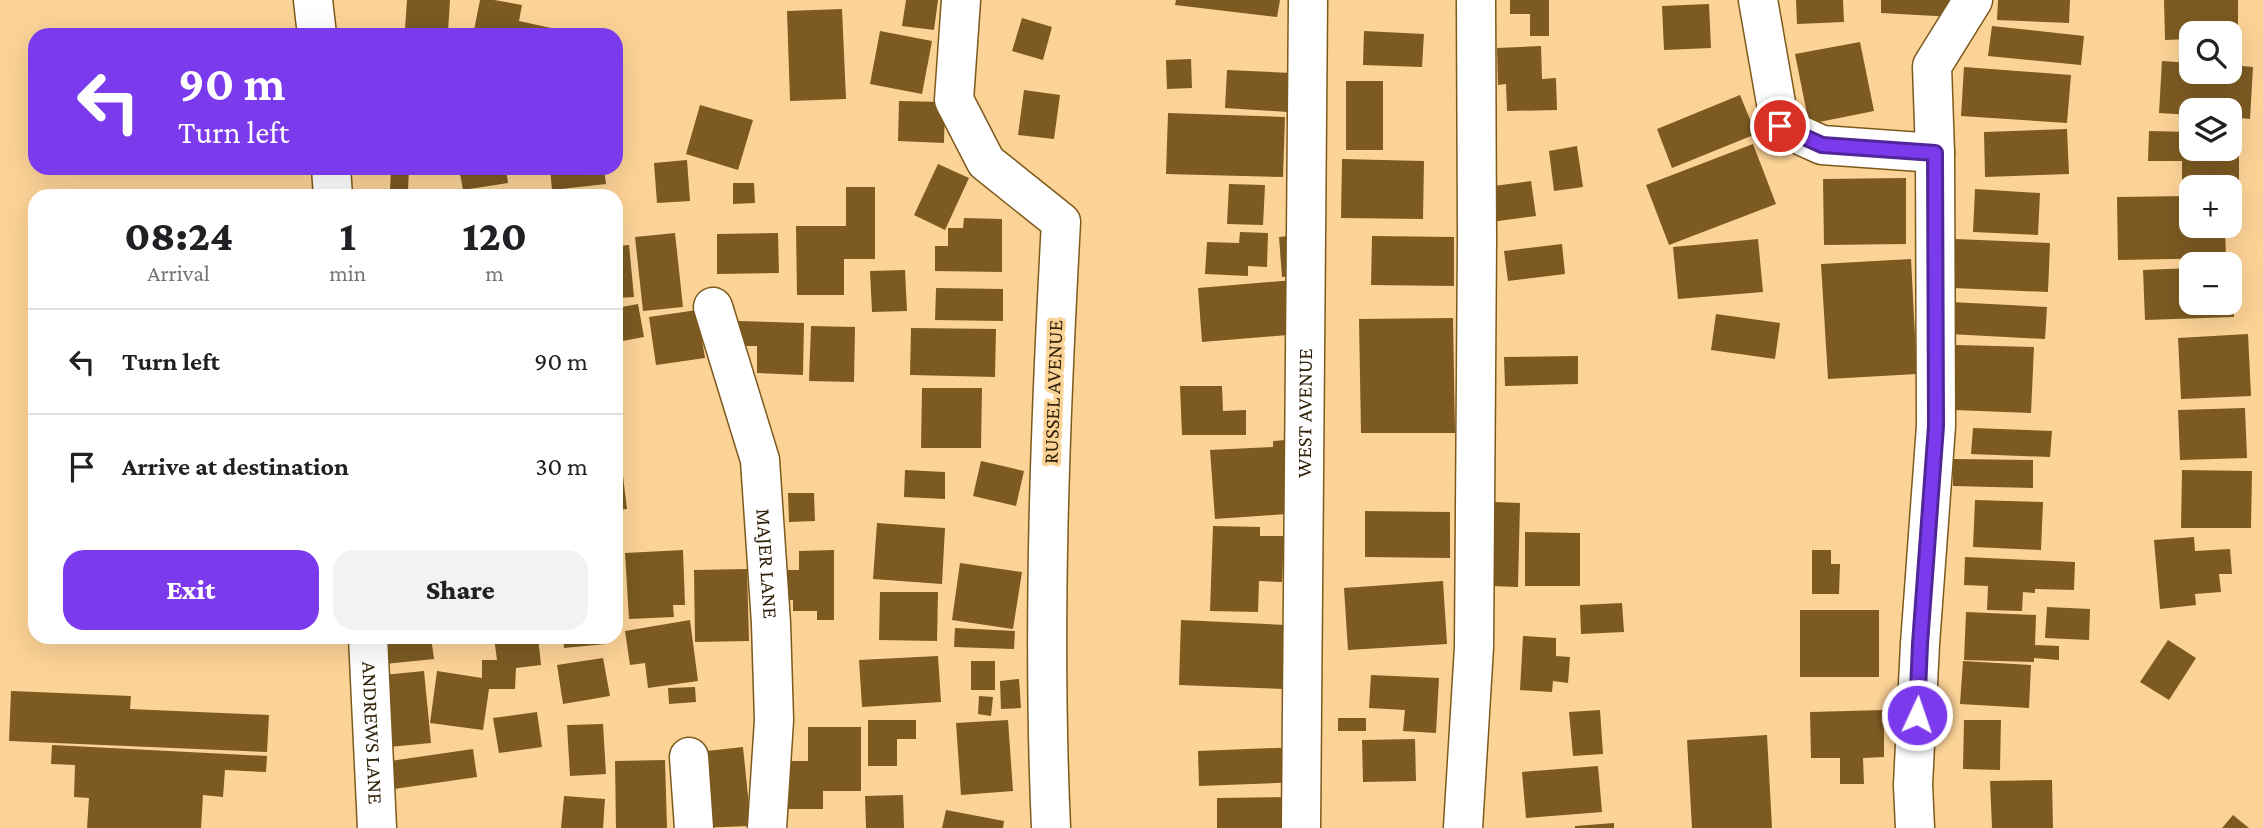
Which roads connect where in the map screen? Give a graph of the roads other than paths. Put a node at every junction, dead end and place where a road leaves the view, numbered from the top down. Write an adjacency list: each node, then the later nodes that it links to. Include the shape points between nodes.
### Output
1 (313, 0): 7 (street)
2 (961, 0): 15 (street, RUSSEL AVENUE, via 954,100 986,162 1061,222 1051,412 1047,738)
3 (1308, 0): 16 (street, WEST AVENUE)
4 (1476, 0): 17 (street, via 1474,647)
5 (1758, 0): 8 (street, via 1780,126 1822,145)
6 (1973, 0): 8 (street, via 1932,66)
7 (316, 28)
8 (1935, 153): 18 (street, via 1936,426 1919,657)
9 (713, 307): 14 (street, MAJER LANE, via 760,460 774,720)
10 (368, 644): 12 (street, ANDREWS LANE)
11 (689, 757): 13 (street)
12 (377, 828)
13 (694, 828)
14 (767, 828)
15 (1051, 828)
16 (1301, 828)
17 (1463, 828)
18 (1915, 828)

